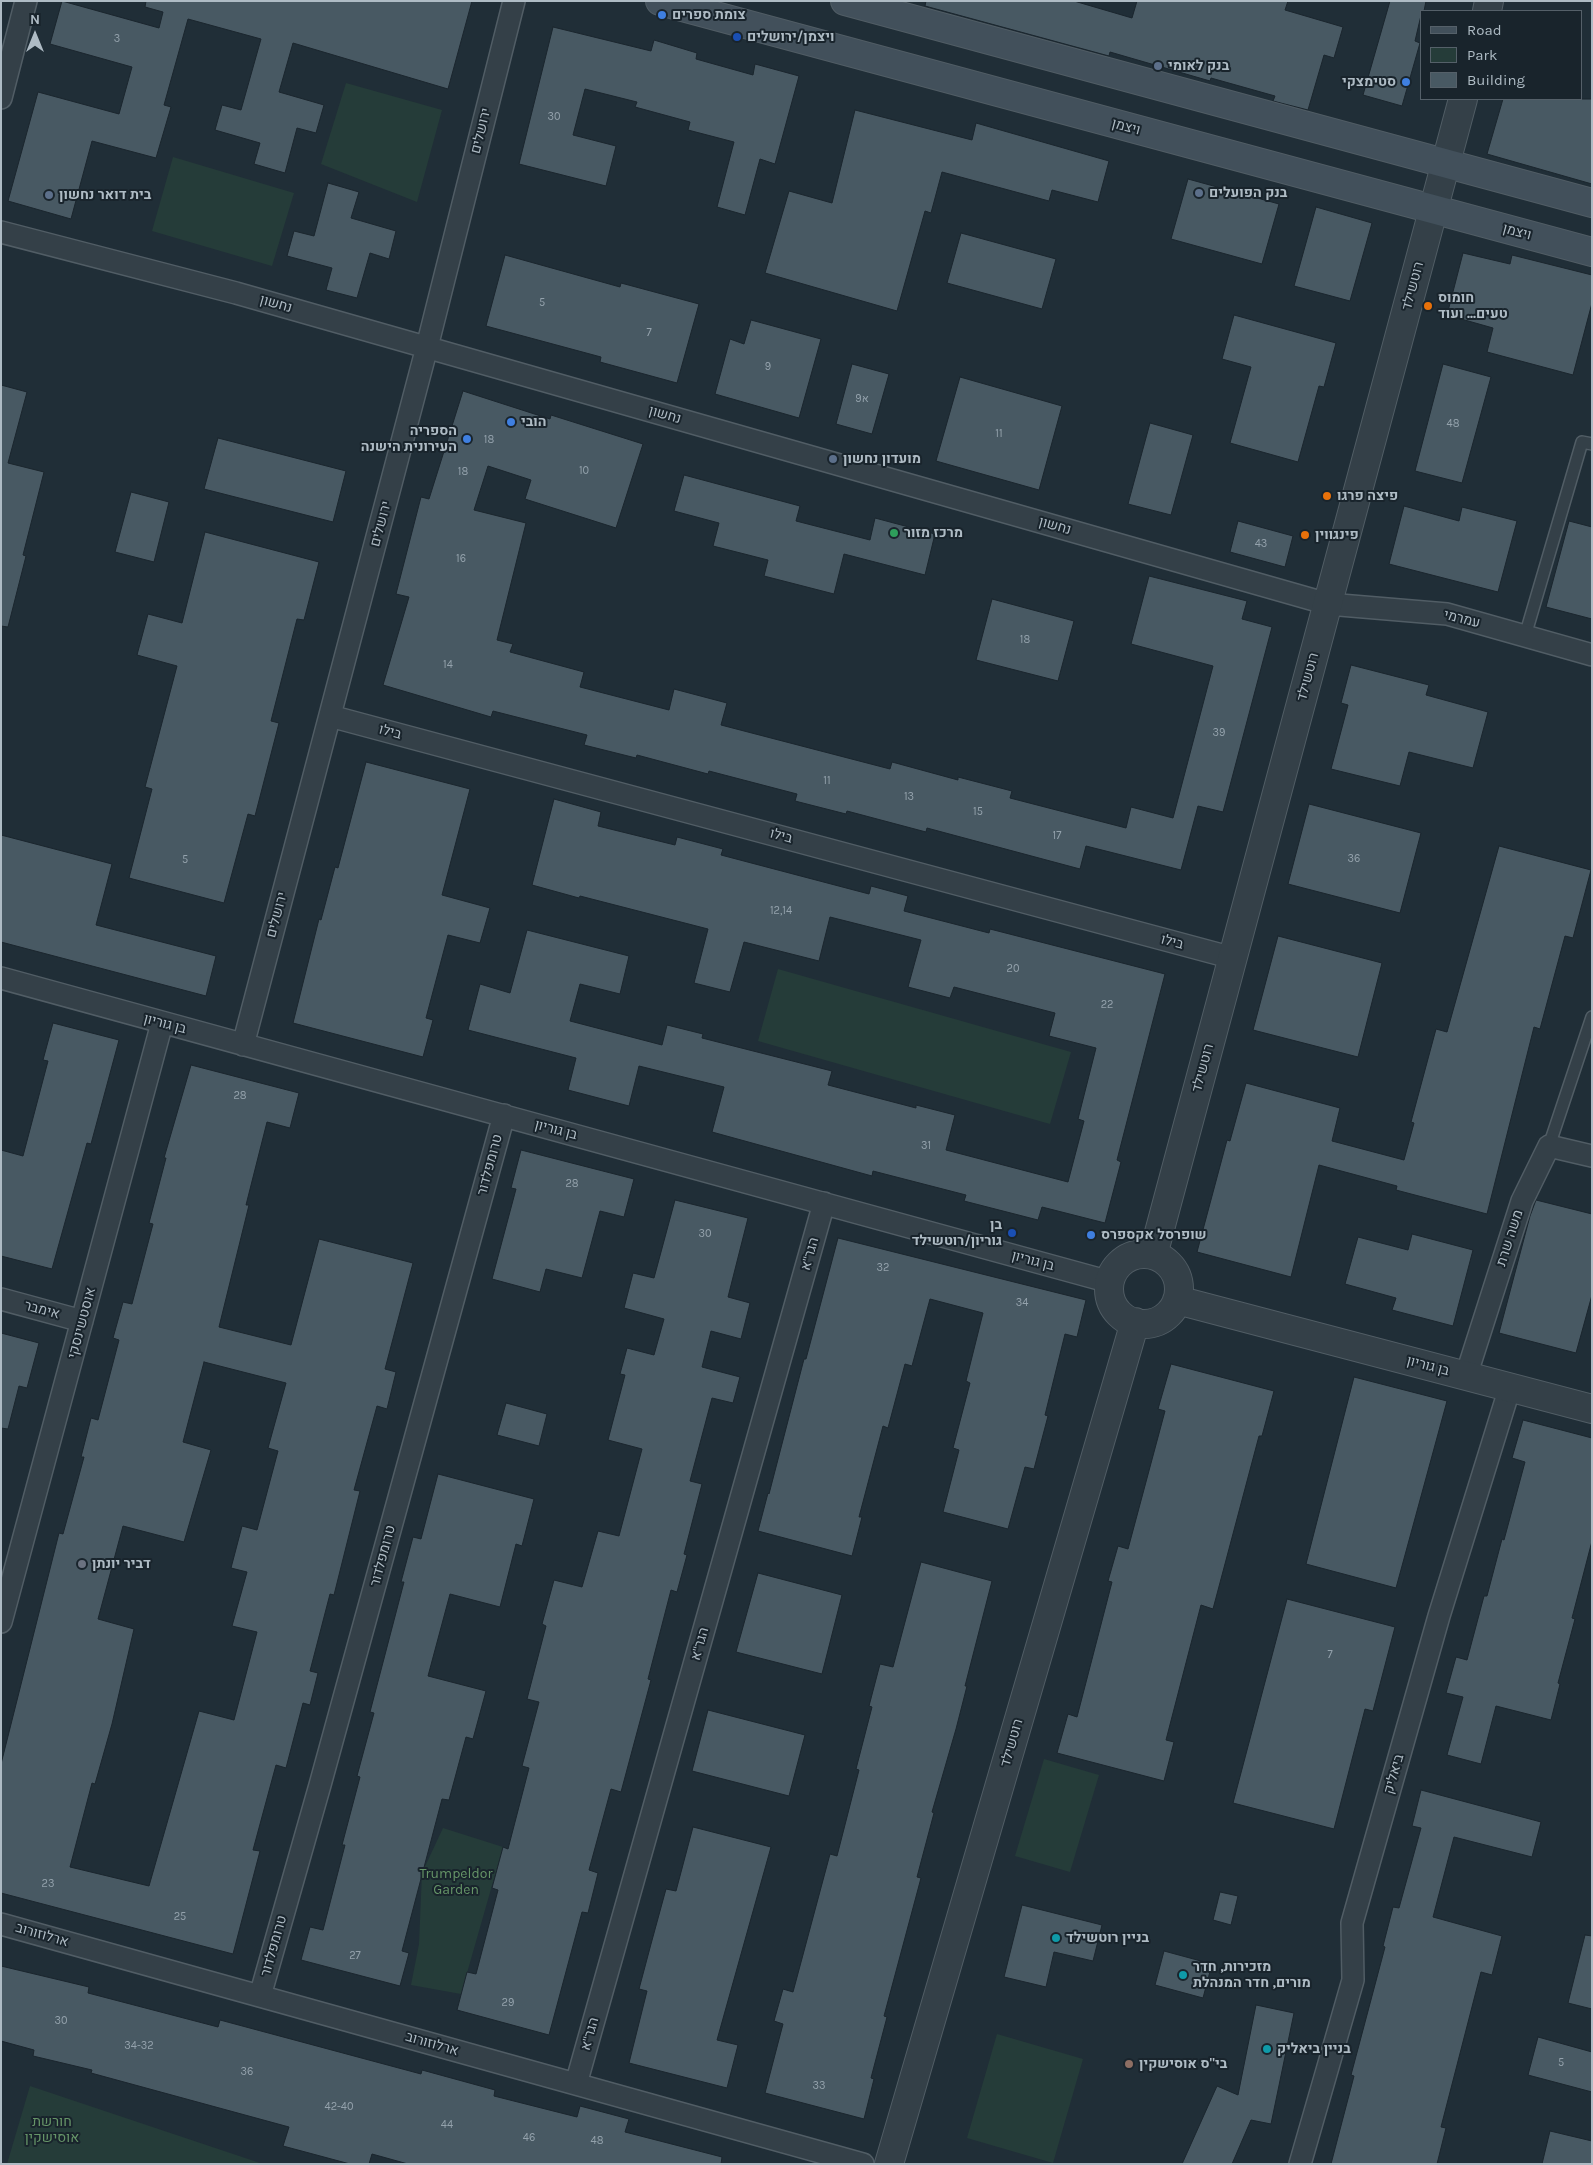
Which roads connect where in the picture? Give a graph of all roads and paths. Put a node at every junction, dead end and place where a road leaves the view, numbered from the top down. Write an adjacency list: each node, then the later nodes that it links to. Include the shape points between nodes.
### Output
1 (26, 1): 5 (street)
2 (514, 1): 12 (street, ירושלים)
3 (660, 1): 9 (main road, ויצמן)
4 (845, 1): 7 (main road)
5 (1, 98)
6 (1463, 100): 7 (street, רוטשילד)
7 (1446, 164): 8 (main road); 9 (street, רוטשילד)
8 (1592, 203)
9 (1434, 210): 11 (main road, ויצמן); 14 (street, רוטשילד)
10 (1, 232): 12 (street, נחשון)
11 (1592, 252)
12 (427, 347): 14 (street, נחשון); 17 (street, ירושלים)
13 (1592, 444): 15 (lane, via 1582,442)
14 (1328, 604): 15 (street, עמרמי, via 1447,614); 18 (street, רוטשילד)
15 (1525, 636): 16 (street, עמרמי)
16 (1592, 655)
17 (330, 716): 18 (street, בילו); 22 (street, ירושלים)
18 (1233, 958): 27 (street, רוטשילד)
19 (1, 978): 21 (street, בן גוריון)
20 (1592, 1017): 24 (lane)
21 (162, 1023): 22 (street, בן גוריון); 31 (street, אוסטשינסקי)
22 (243, 1045): 23 (street, בן גוריון)
23 (504, 1116): 26 (street, בן גוריון); 38 (street, טרומפלדור)
24 (1549, 1146): 25 (street); 33 (street, משה שרת, via 1522,1202)
25 (1592, 1156)
26 (824, 1204): 28 (street, בן גוריון); 39 (street, הגר"א)
27 (1153, 1255): 28 (street, via 1133,1256 1122,1262); 30 (street, via 1168,1263 1176,1273 1179,1285)
28 (1110, 1282): 32 (street, via 1114,1306 1122,1316)
29 (1, 1300): 31 (street, אימבר)
30 (1177, 1300): 32 (street, via 1167,1315 1153,1322); 33 (street, בן גוריון)
31 (82, 1321): 36 (street, אוסטשינסקי)
32 (1135, 1322): 41 (street, רוטשילד)
33 (1466, 1376): 34 (street, בן גוריון)
34 (1510, 1387): 35 (street, בן גוריון); 42 (street, ביאליק, via 1439,1616 1352,1923 1354,1980)
35 (1592, 1409)
36 (1, 1622)
37 (1, 1924): 38 (street, ארלוזורוב)
38 (260, 1996): 39 (street, ארלוזורוב)
39 (576, 2084): 40 (street, ארלוזורוב)
40 (863, 2164)
41 (889, 2164)
42 (1300, 2164)

